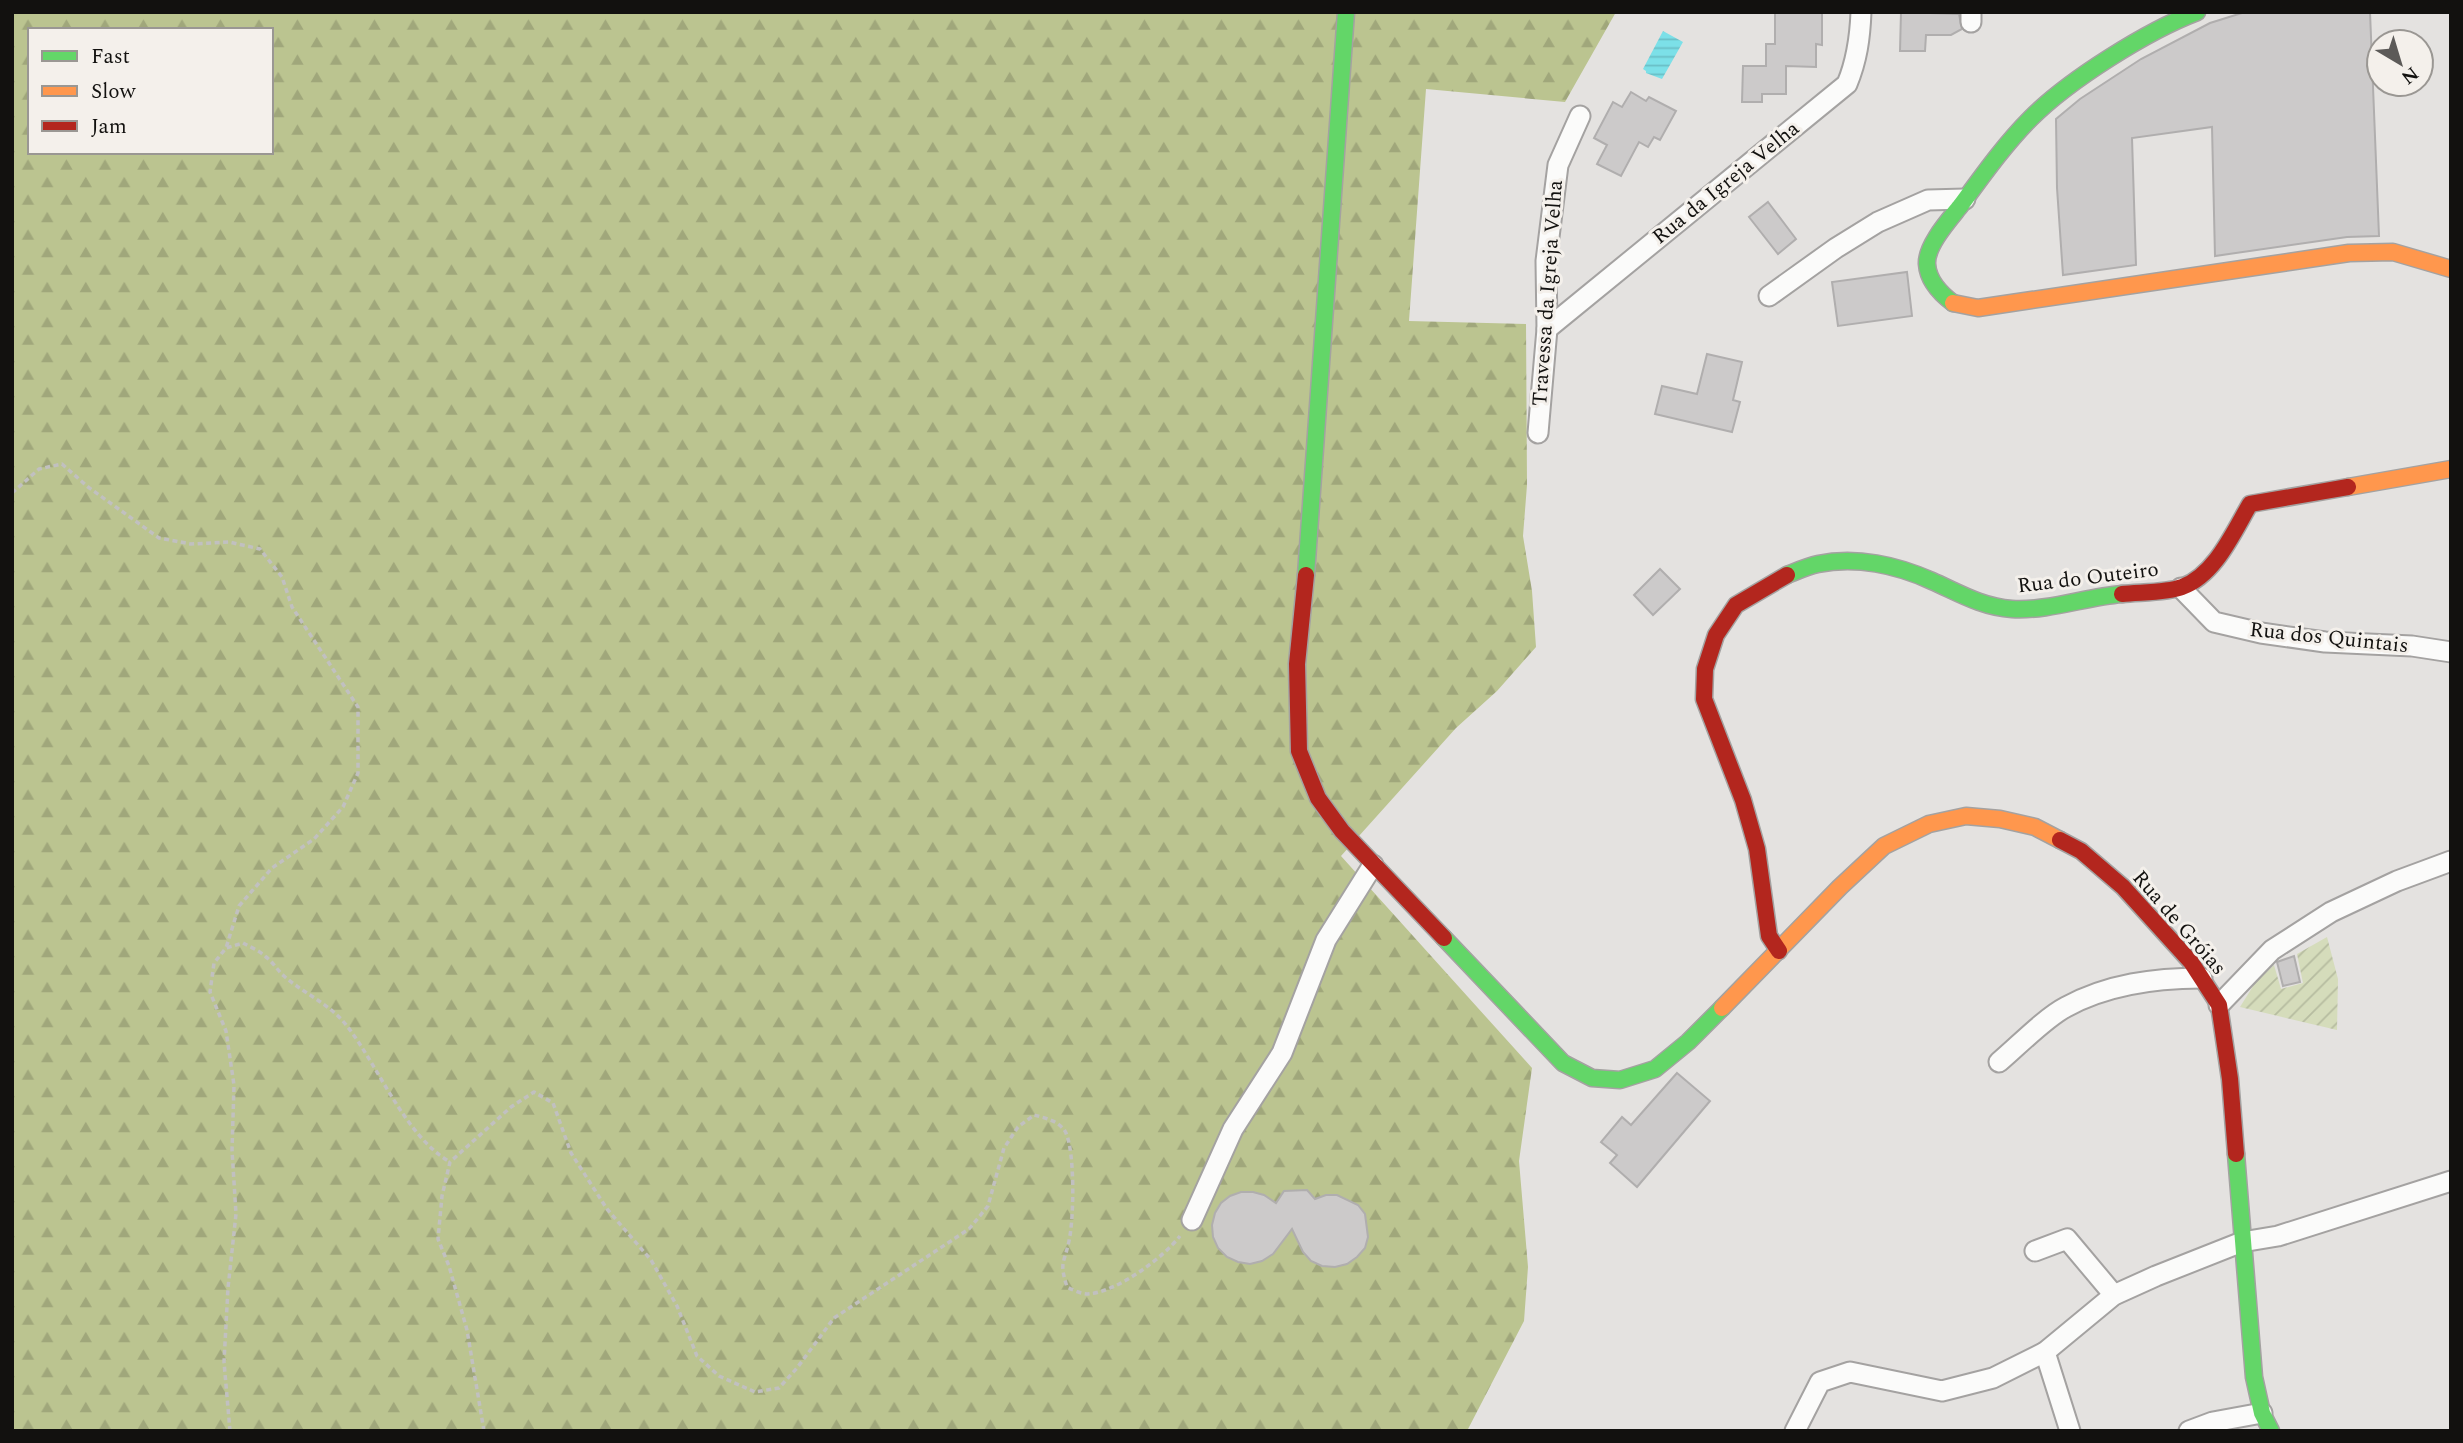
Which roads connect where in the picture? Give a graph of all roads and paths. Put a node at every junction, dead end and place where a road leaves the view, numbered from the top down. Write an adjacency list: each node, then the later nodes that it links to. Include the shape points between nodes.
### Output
1 (1346, 12): 15 (street, Rua de Gróias, via 1297,664 1298,726 1299,751 1318,798)
2 (1861, 12): 8 (street, Rua da Igreja Velha, via 1856,61 1847,84)
3 (2197, 12): 5 (street, via 2132,45 2070,86 2032,117)
4 (1580, 116): 8 (street, Travessa da Igreja Velha, via 1558,165 1546,261)
5 (1965, 199): 6 (street, via 1935,239 1927,264 1937,290 1955,305 1989,306 2349,253 2393,252); 7 (street, via 1928,200 1878,222)
6 (2451, 269)
7 (1769, 296)
8 (1547, 329): 9 (street, Travessa da Igreja Velha)
9 (1538, 433)
10 (2451, 469): 12 (street, Rua do Outeiro, via 2250,504 2227,545 2202,576)
11 (12, 492): 16 (path, via 39,469 62,464 159,538 191,544 229,542 260,549 282,577 292,607 358,707 358,772 343,807 314,839 272,868 239,906)
12 (2181, 588): 13 (street, Rua dos Quintais, via 2214,622 2312,640); 17 (street, Rua do Outeiro, via 2098,596 2058,607 2011,609 1972,601 1887,564 1856,562 1818,564 1779,578 1736,605 1716,635 1705,669 1704,699 1746,812 1757,849 1769,936)
13 (2451, 652)
14 (2451, 861): 19 (street, via 2330,912 2272,950)
15 (1373, 865): 17 (street, Rua de Gróias, via 1563,1063 1592,1078 1620,1080 1655,1069); 23 (street, via 1326,940 1282,1053 1233,1129)
16 (226, 948): 21 (path, via 243,943 265,955 285,978 346,1024 408,1121 434,1152); 29 (path, via 214,964 211,992 226,1031 234,1085 236,1214 224,1362)
17 (1779, 951): 18 (street, Rua de Gróias, via 1884,846 1929,824 1966,816 2035,827 2081,851 2123,887)
18 (2202, 978): 19 (street, Rua de Gróias); 20 (street, via 2134,983 2096,993 2063,1007)
19 (2219, 1005): 24 (street, Rua de Gróias, via 2230,1079)
20 (1998, 1062)
21 (450, 1162): 23 (path, via 534,1092 553,1103 571,1153 607,1209 651,1260 677,1306 697,1356 719,1376 755,1392 779,1388 834,1318 969,1229 988,1206 1004,1148 1018,1127 1034,1115 1051,1119 1065,1131 1070,1156 1072,1206 1061,1268 1067,1287 1086,1294 1108,1289 1148,1266); 30 (path, via 438,1238 467,1330)
22 (2451, 1181): 24 (street, via 2278,1236)
23 (1192, 1220)
24 (2242, 1242): 26 (street); 28 (street, Rua de Gróias, via 2254,1377)
25 (2035, 1251): 26 (street, via 2067,1239)
26 (2114, 1295): 27 (street)
27 (2045, 1352): 31 (street, via 1993,1378 1942,1391 1850,1372 1820,1382); 32 (street)
28 (2266, 1422): 33 (street, via 2213,1422)
29 (230, 1431)
30 (484, 1431)
31 (1795, 1431)
32 (2070, 1431)
33 (2189, 1431)

